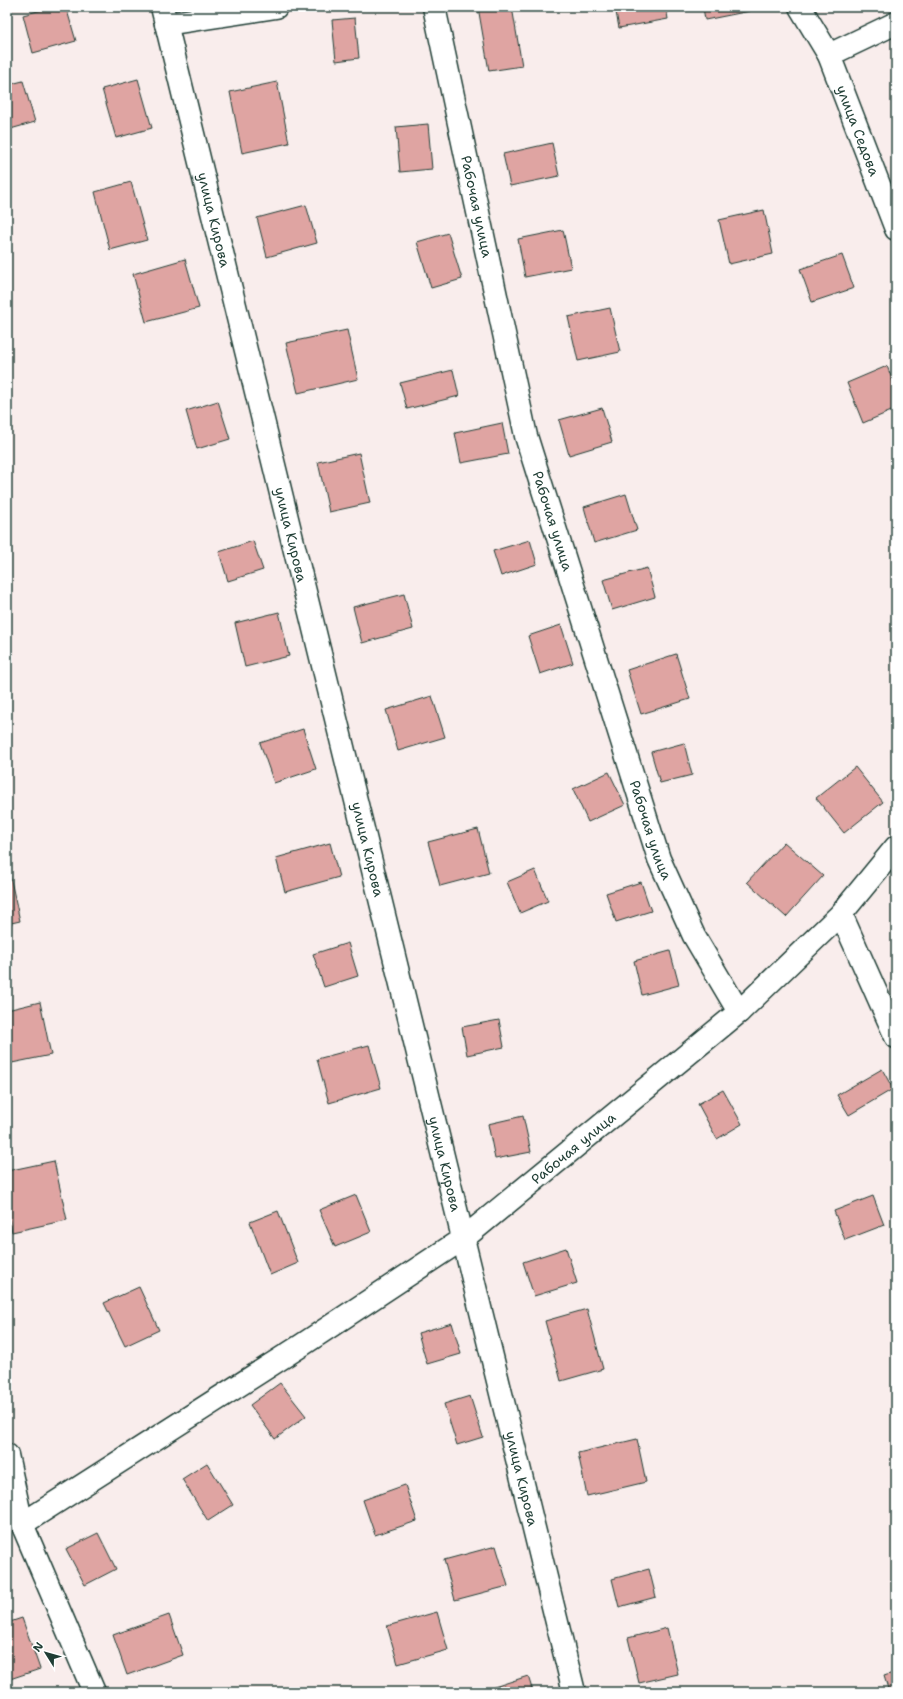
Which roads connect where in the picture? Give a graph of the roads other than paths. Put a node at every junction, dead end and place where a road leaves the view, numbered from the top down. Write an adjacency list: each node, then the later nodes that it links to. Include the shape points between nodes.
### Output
1 (276, 7): 4 (street)
2 (434, 7): 10 (street, Рабочая улица, via 526,436 659,859 694,936)
3 (800, 7): 6 (street, улица Седова)
4 (164, 16): 12 (street, улица Кирова)
5 (896, 23): 6 (street)
6 (829, 55): 7 (street, улица Седова)
7 (896, 229)
8 (896, 847): 9 (street, Рабочая улица)
9 (841, 914): 10 (street, Рабочая улица); 11 (street)
10 (739, 1012): 12 (street, Рабочая улица)
11 (896, 1037)
12 (464, 1238): 14 (street, Рабочая улица); 16 (street, улица Кирова)
13 (7, 1455): 14 (street)
14 (22, 1524): 15 (street)
15 (94, 1692)
16 (574, 1692)

